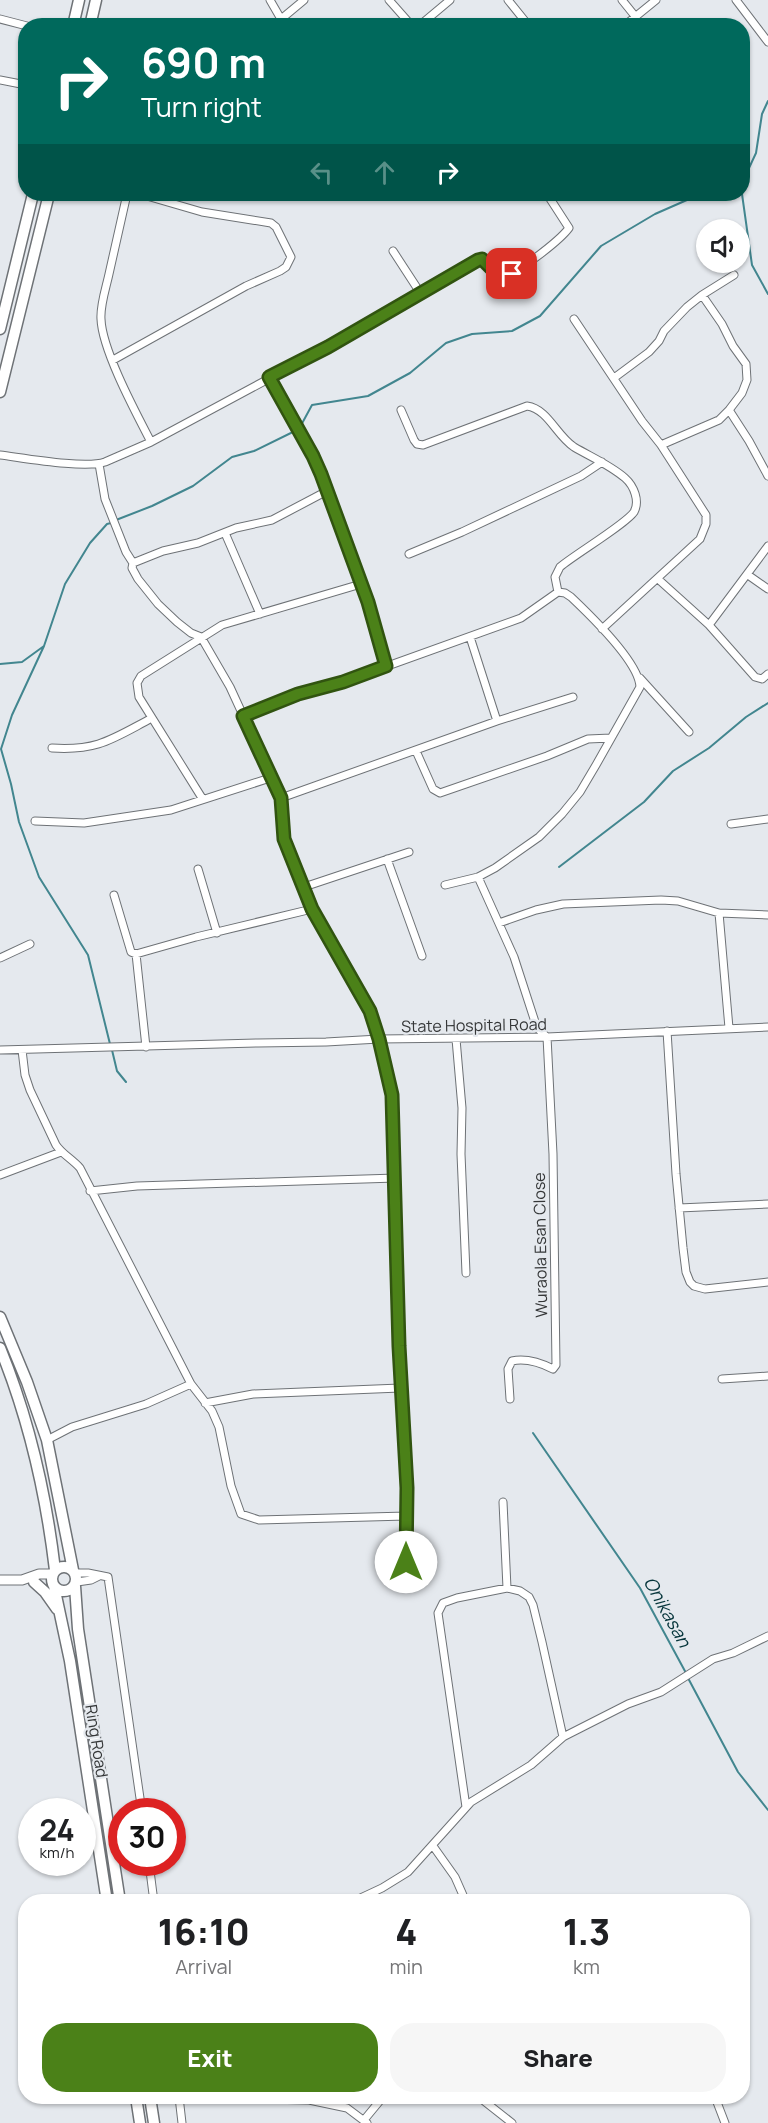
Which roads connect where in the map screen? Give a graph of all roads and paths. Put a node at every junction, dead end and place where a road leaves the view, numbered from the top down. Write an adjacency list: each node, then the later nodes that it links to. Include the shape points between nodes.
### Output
1 (79, 0): 12 (main road)
2 (96, 0): 13 (main road)
3 (270, 0): 14 (street)
4 (304, 0): 15 (street)
5 (389, 0): 16 (street)
6 (450, 0): 17 (street)
7 (508, 0): 18 (street)
8 (622, 0): 11 (street)
9 (656, 0): 11 (street)
10 (736, 0): 20 (street)
11 (635, 17)
12 (75, 18)
13 (92, 18)
14 (279, 18)
15 (287, 18)
16 (405, 18)
17 (429, 18)
18 (523, 18)
19 (750, 18): 23 (street)
20 (750, 18)
21 (0, 20): 22 (street)
22 (18, 24)
23 (768, 42)
24 (0, 80): 25 (street)
25 (18, 83)
26 (31, 201): 33 (main road)
27 (48, 201): 41 (main road)
28 (125, 201): 38 (street, via 100,316)
29 (164, 201): 38 (street, via 202,212 271,223 291,257 280,271)
30 (552, 201): 34 (street, via 569,228 505,277 496,274 482,259)
31 (393, 251): 34 (street)
32 (734, 275): 35 (street)
33 (4, 292): 37 (main road)
34 (421, 294): 39 (street)
35 (702, 294): 40 (street, via 649,352); 43 (street, via 746,364 747,380)
36 (574, 319): 40 (street)
37 (0, 329)
38 (113, 360): 44 (street)
39 (269, 377): 44 (street); 50 (street, via 313,456)
40 (614, 378): 45 (street)
41 (0, 392)
42 (401, 410): 47 (street, via 414,440 423,446 527,406 535,407 568,443)
43 (729, 410): 45 (street, via 719,420); 49 (street)
44 (151, 442): 48 (street)
45 (661, 445): 56 (street, via 696,497 706,515 706,524 699,539)
46 (0, 455): 48 (street)
47 (602, 462): 53 (street, via 581,476); 59 (street, via 625,478 636,496 634,512 560,567 555,577)
48 (99, 464): 54 (street, via 105,499)
49 (768, 474)
50 (327, 491): 51 (street, via 272,520); 57 (street)
51 (225, 533): 54 (street); 60 (street)
52 (768, 546): 55 (street)
53 (409, 554)
54 (133, 563): 63 (street, via 138,579 158,604)
55 (748, 575): 58 (street); 61 (street)
56 (657, 579): 61 (street); 62 (street)
57 (362, 584): 60 (street); 65 (street)
58 (768, 589)
59 (558, 592): 62 (street, via 572,597); 64 (street, via 528,614)
60 (260, 614): 63 (street, via 222,625)
61 (709, 625): 66 (street, via 755,677 762,679)
62 (602, 629): 67 (street, via 633,665)
63 (201, 637): 69 (street); 70 (street, via 141,676 136,688)
64 (470, 637): 65 (street); 71 (street)
65 (386, 666): 69 (street)
66 (768, 674)
67 (639, 678): 72 (street); 73 (street, via 635,698)
68 (573, 697): 71 (street)
69 (243, 716): 76 (street)
70 (152, 718): 74 (street, via 98,746); 77 (street)
71 (497, 721): 75 (street)
72 (689, 732)
73 (611, 738): 75 (street, via 588,739 440,793 433,789); 85 (street, via 580,792 562,814 539,837)
74 (52, 748)
75 (416, 751): 78 (street)
76 (270, 778): 77 (street); 78 (street)
77 (202, 798): 80 (street, via 171,810 101,821)
78 (281, 798): 87 (street, via 284,839)
79 (768, 819): 81 (street)
80 (35, 821)
81 (731, 824)
82 (409, 852): 83 (street)
83 (387, 859): 87 (street); 96 (street)
84 (198, 868): 93 (street)
85 (478, 877): 86 (street); 92 (street)
86 (445, 885)
87 (304, 887): 89 (street)
88 (114, 895): 95 (street, via 131,952)
89 (312, 909): 93 (street); 102 (street, via 370,1011)
90 (719, 913): 91 (street); 92 (street, via 678,901 563,904); 99 (street)
91 (768, 915)
92 (499, 923): 101 (street, via 537,1028)
93 (217, 933): 95 (street)
94 (30, 944): 97 (street)
95 (136, 954): 104 (street)
96 (422, 956)
97 (0, 958)
98 (768, 1027): 99 (street, State Hospital Road)
99 (729, 1028): 100 (street, State Hospital Road)
100 (667, 1031): 101 (street, State Hospital Road); 112 (street)
101 (547, 1037): 103 (street, State Hospital Road); 121 (street, Wuraola Esan Close, via 556,1365 554,1369 521,1359 512,1361 508,1369)
102 (379, 1039): 103 (street, State Hospital Road); 104 (street, State Hospital Road); 109 (street, via 393,1104)
103 (456, 1039): 113 (street, via 462,1108)
104 (146, 1047): 106 (street, State Hospital Road)
105 (0, 1050): 106 (street, State Hospital Road)
106 (22, 1050): 107 (street, via 30,1090)
107 (60, 1152): 108 (street); 110 (street, via 80,1168)
108 (0, 1175)
109 (396, 1178): 110 (street, via 137,1186); 120 (street)
110 (90, 1191): 119 (street)
111 (768, 1203): 112 (street)
112 (680, 1208): 114 (street, via 686,1272 694,1286 705,1289)
113 (466, 1273)
114 (768, 1282)
115 (0, 1317): 123 (main road, Ring Road)
116 (0, 1348): 127 (main road, Ring Road, via 16,1387 45,1501)
117 (768, 1376): 118 (street)
118 (722, 1379)
119 (191, 1384): 122 (street); 123 (street, via 146,1404 72,1427)
120 (400, 1388): 122 (street, via 253,1394); 125 (street)
121 (510, 1399)
122 (205, 1403): 125 (street, via 219,1427 241,1514 259,1520)
123 (47, 1440): 128 (main road, Ring Road)
124 (503, 1502): 132 (street)
125 (406, 1516): 126 (street)
126 (406, 1562)
127 (54, 1578): 128 (main road, via 64,1566); 128 (main road, via 65,1592); 130 (street, via 39,1574); 131 (street); 133 (main road, Ring Road)
128 (75, 1578): 136 (street, via 108,1577); 141 (main road, Ring Road, via 78,1629)
129 (0, 1580): 130 (street)
130 (22, 1580): 131 (street)
131 (34, 1582): 133 (main road)
132 (507, 1588): 135 (street, via 520,1591 532,1605); 137 (street, via 443,1603 438,1613)
133 (60, 1613): 140 (main road, Ring Road)
134 (768, 1636): 135 (street, via 713,1659 661,1692)
135 (563, 1737): 137 (street, via 531,1765)
136 (140, 1798)
137 (466, 1808): 138 (street)
138 (433, 1846): 143 (street, via 402,1877); 144 (street)
139 (151, 1876): 142 (street)
140 (105, 1894)
141 (119, 1894)
142 (153, 1894)
143 (368, 1894)
144 (462, 1894)
145 (137, 2104): 153 (main road)
146 (151, 2104): 154 (main road)
147 (180, 2104): 155 (street)
148 (328, 2104): 152 (street, via 347,2108)
149 (378, 2104): 152 (street)
150 (488, 2104): 156 (street)
151 (718, 2104): 157 (street)
152 (365, 2122)
153 (140, 2123)
154 (154, 2123)
155 (182, 2123)
156 (512, 2123)
157 (725, 2123)

